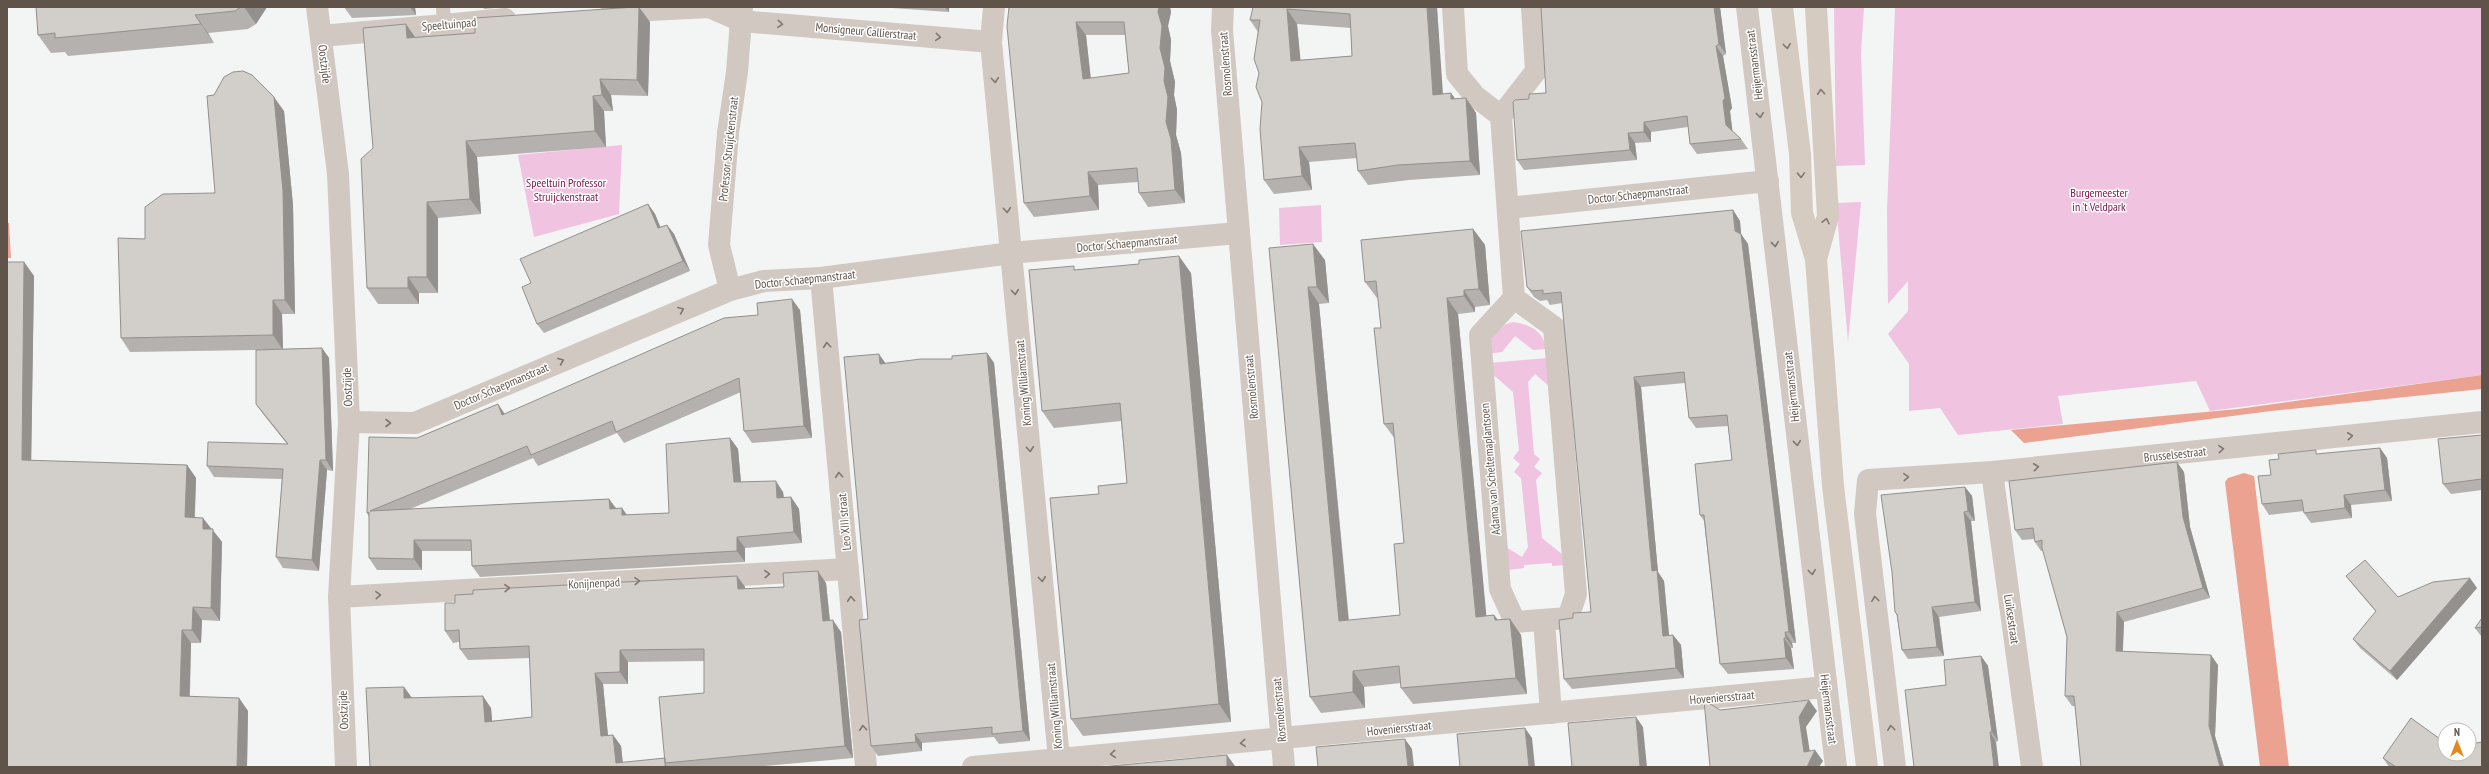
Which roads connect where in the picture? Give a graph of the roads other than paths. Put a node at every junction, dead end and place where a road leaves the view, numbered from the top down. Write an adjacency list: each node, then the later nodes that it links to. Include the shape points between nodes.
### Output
1 (317, 7): 13 (street, Oostzijde)
2 (994, 7): 14 (street, Koning Williamstraat)
3 (1223, 7): 18 (street, Rosmolenstraat, via 1222,30)
4 (1453, 7): 15 (street, via 1457,74 1475,96)
5 (1532, 7): 15 (street, via 1536,71)
6 (1747, 7): 16 (street, Heijermansstraat, one-way to 16)
7 (1782, 7): 20 (main road, one-way to 20, via 1800,154 1802,213)
8 (1816, 7): 20 (main road, one-way to 8, via 1828,216)
9 (590, 13): 10 (street, via 709,7)
10 (742, 14): 14 (street, Monsigneur Callierstraat, one-way to 14); 22 (street, Professor Struijckenstraat, via 728,133 719,246)
11 (443, 16): 12 (street, Speeltuinpad); 13 (street, Speeltuinpad)
12 (528, 17)
13 (321, 36): 24 (street, Oostzijde, via 338,174)
14 (991, 42): 19 (street, Koning Williamstraat, one-way to 19)
15 (1501, 116): 17 (street)
16 (1768, 181): 17 (street, Doctor Schaepmanstraat); 30 (street, Heijermansstraat, one-way to 30)
17 (1508, 208): 23 (street)
18 (1238, 233): 19 (street, Doctor Schaepmanstraat); 32 (street, Rosmolenstraat)
19 (1011, 253): 21 (street, Doctor Schaepmanstraat); 33 (street, Koning Williamstraat, one-way to 33)
20 (1816, 259): 39 (main road, via 1833,486)
21 (821, 278): 22 (street, Doctor Schaepmanstraat, via 764,281); 27 (street, Leo XIII straat, one-way to 21)
22 (730, 290): 24 (street, Doctor Schaepmanstraat, one-way to 22, via 415,423)
23 (1514, 298): 29 (street, Adama van Scheltemaplantsoen, via 1554,327 1562,400 1576,594 1568,618); 29 (street, Adama van Scheltemaplantsoen, via 1480,335 1500,589 1515,622)
24 (349, 422): 28 (street, Oostzijde)
25 (2482, 422): 26 (street, Brusselsestraat, one-way to 25)
26 (1992, 472): 40 (street, Brusselsestraat, one-way to 26, via 1865,514 1868,480); 41 (street, Luiksestraat)
27 (848, 569): 28 (street, Konijnenpad, one-way to 27); 35 (street, Leo XIII straat, one-way to 27)
28 (339, 597): 34 (street, Oostzijde)
29 (1544, 621): 31 (street)
30 (1826, 687): 31 (street, Hoveniersstraat); 38 (street, Heijermansstraat)
31 (1551, 713): 32 (street, Hoveniersstraat)
32 (1282, 739): 33 (street, Hoveniersstraat, one-way to 33); 37 (street, Rosmolenstraat)
33 (1059, 759): 36 (street, Hoveniersstraat)
34 (346, 767)
35 (866, 767)
36 (973, 767)
37 (1284, 767)
38 (1836, 767)
39 (1867, 767)
40 (1895, 767)
41 (2032, 767)

